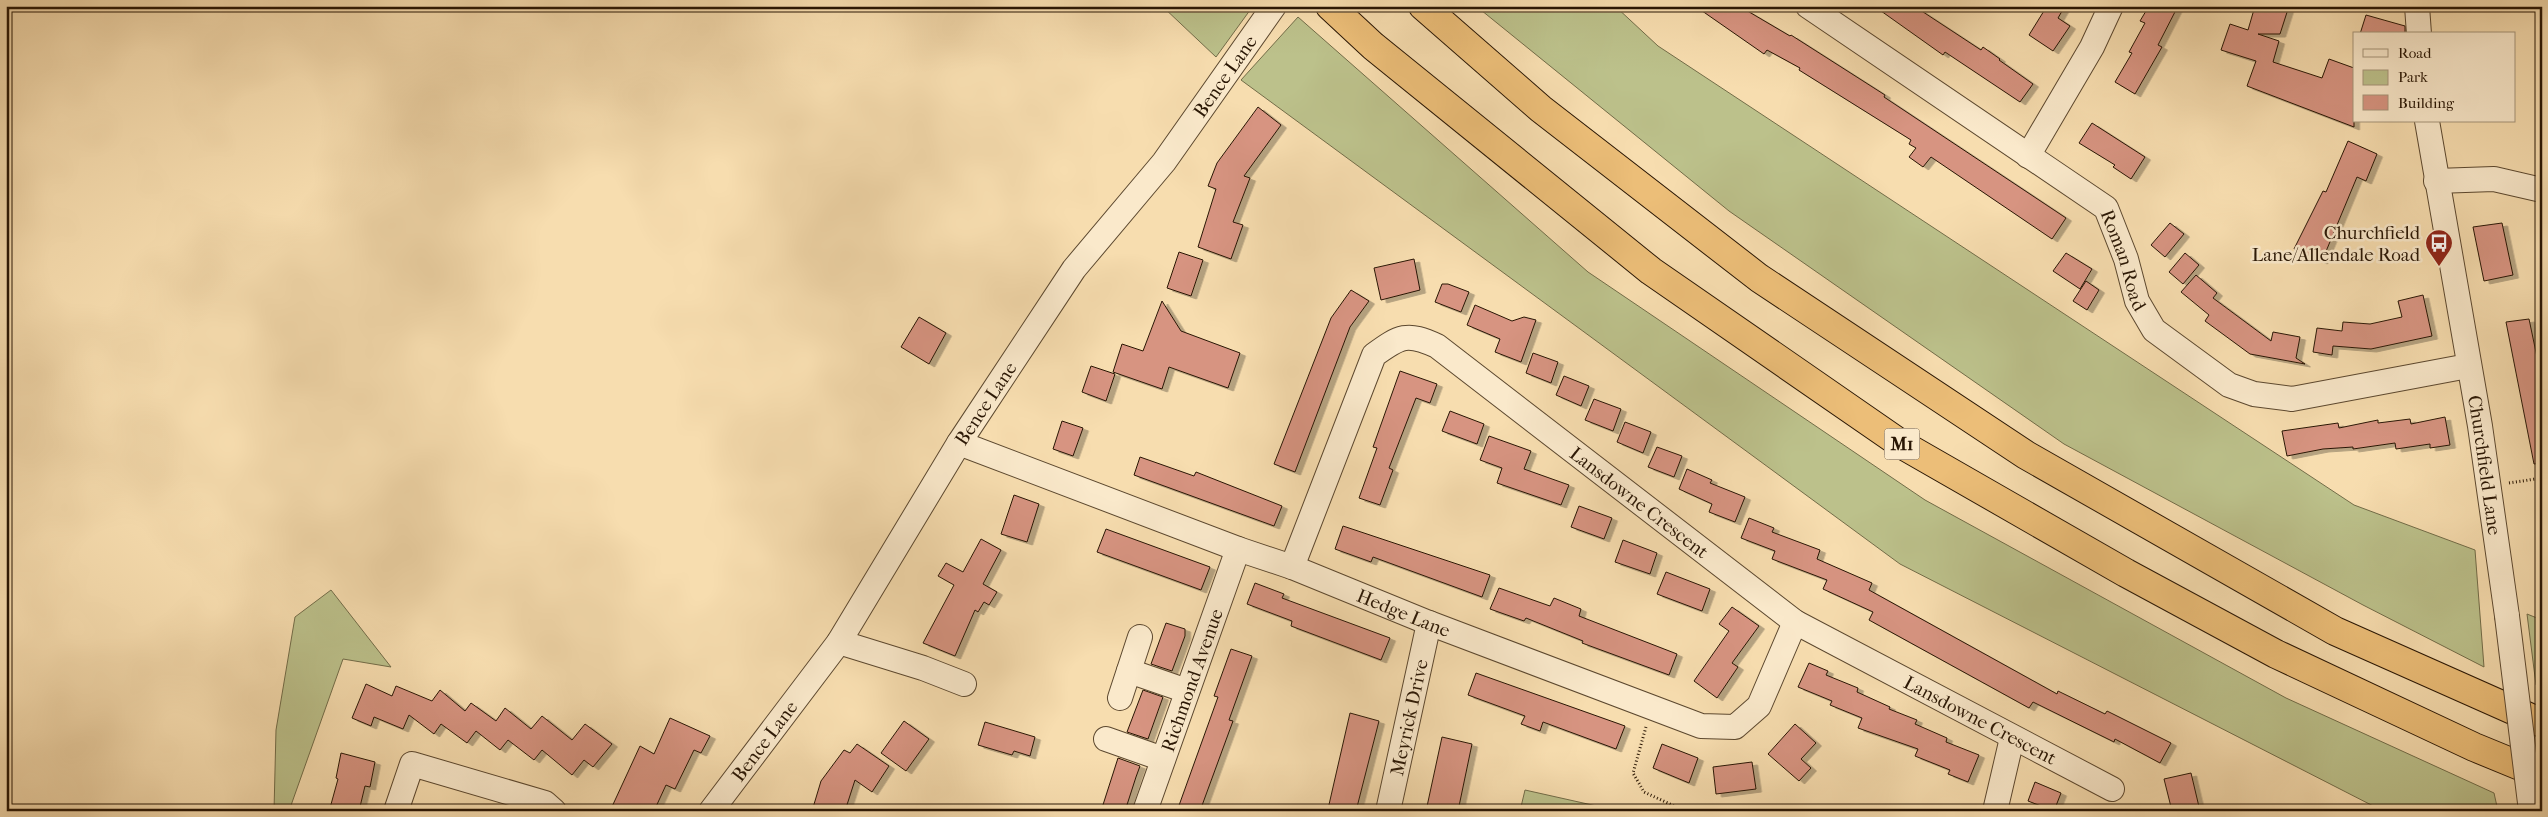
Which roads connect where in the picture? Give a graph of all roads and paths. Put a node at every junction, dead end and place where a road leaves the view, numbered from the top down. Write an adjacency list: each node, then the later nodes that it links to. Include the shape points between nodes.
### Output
1 (1274, 6): 13 (street, Bence Lane, via 1164,162 1074,269)
2 (1330, 6): 31 (highway, M1, via 1373,46 1651,271 1901,444 2126,573 2276,654 2474,747)
3 (1423, 6): 27 (highway, via 1541,109 1759,278 2026,455 2336,631)
4 (1808, 6): 9 (street, Roman Road)
5 (2111, 6): 9 (street, via 2092,47)
6 (2417, 6): 7 (street)
7 (2419, 32)
8 (2427, 122): 10 (street, Churchfield Lane)
9 (2028, 156): 12 (street, Roman Road, via 2106,208 2126,259 2137,301 2154,330 2229,384 2254,394 2292,399)
10 (2436, 181): 11 (street, via 2494,179); 12 (street, Churchfield Lane)
11 (2542, 190)
12 (2468, 366): 15 (street, Churchfield Lane)
13 (959, 443): 16 (street, Hedge Lane); 21 (street, Bence Lane)
14 (2542, 478): 15 (path)
15 (2489, 487): 40 (street, Churchfield Lane, bridge)
16 (1238, 549): 17 (street, Hedge Lane); 24 (street, Richmond Avenue)
17 (1292, 566): 18 (street, Lansdowne Crescent, via 1374,355 1396,338 1417,337 1437,346); 19 (street, Hedge Lane)
18 (1796, 622): 26 (street, Hedge Lane, via 1759,706 1735,727 1701,726); 28 (street, Lansdowne Crescent)
19 (1429, 623): 26 (street, Hedge Lane); 37 (street, Meyrick Drive)
20 (1140, 637): 22 (street)
21 (838, 642): 23 (street); 33 (street, Bence Lane)
22 (1129, 671): 24 (street); 25 (street)
23 (964, 684)
24 (1187, 691): 30 (street, Richmond Avenue)
25 (1120, 698)
26 (1652, 708): 38 (path, via 1633,773 1644,792)
27 (2542, 723)
28 (2012, 738): 32 (street, Lansdowne Crescent); 39 (street)
29 (1105, 741): 30 (street)
30 (1163, 759): 36 (street, Richmond Avenue)
31 (2542, 775)
32 (2112, 789)
33 (722, 807)
34 (396, 811): 35 (street, via 412,764 545,803)
35 (554, 811)
36 (1145, 811)
37 (1388, 811)
38 (1685, 811)
39 (1995, 811)
40 (2531, 811)

